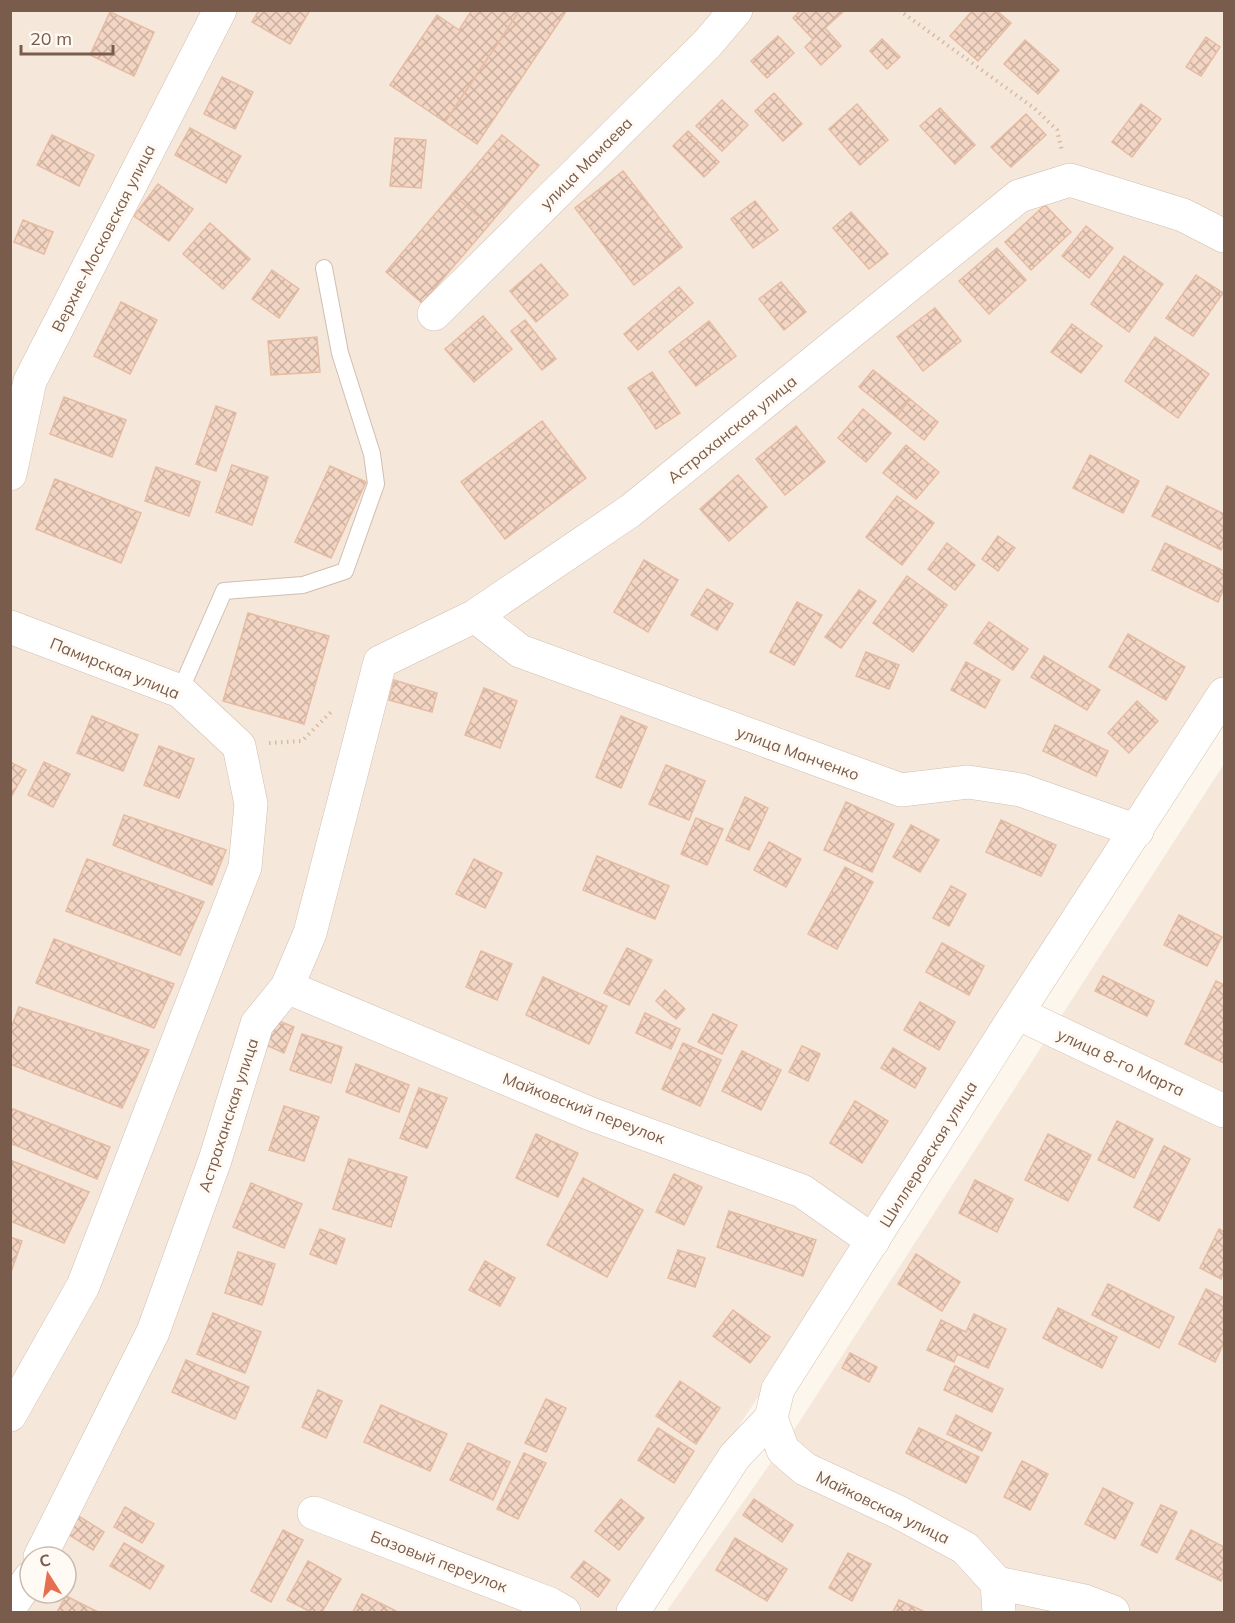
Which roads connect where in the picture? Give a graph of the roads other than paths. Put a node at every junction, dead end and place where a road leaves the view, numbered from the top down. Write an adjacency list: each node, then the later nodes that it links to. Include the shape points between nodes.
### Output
1 (220, 10): 6 (street, Верхне-Московская улица, via 30,381)
2 (736, 10): 5 (street, улица Мамаева, via 707,44)
3 (1224, 236): 7 (street, Астраханская улица, via 1183,215 1070,180 1019,195 630,511)
4 (324, 268): 9 (lane, via 340,353 372,454 376,484 345,571 303,585 224,591)
5 (434, 314)
6 (10, 474)
7 (475, 616): 11 (street, улица Манченко, via 520,651 901,790 968,782 1021,790); 12 (street, Астраханская улица, via 380,662 310,933)
8 (10, 627): 9 (street, Памирская улица)
9 (180, 691): 16 (street, Памирская улица, via 239,746 251,804 245,867 83,1286)
10 (1224, 696): 11 (street, Шиллеровская улица)
11 (1137, 831): 13 (street, Шиллеровская улица)
12 (287, 987): 15 (street, Майковский переулок, via 591,1114 802,1191); 19 (street, Астраханская улица, via 257,1024 215,1160 153,1332)
13 (1017, 1013): 14 (street, улица 8-го Марта); 15 (street, Шиллеровская улица)
14 (1224, 1111)
15 (873, 1241): 17 (street, Шиллеровская улица, via 778,1389)
16 (10, 1415)
17 (771, 1418): 20 (street, Майковская улица, via 783,1450 805,1469 965,1548); 22 (street, Шиллеровская улица, via 735,1456)
18 (314, 1513): 21 (street, Базовый переулок)
19 (46, 1545)
20 (998, 1598): 23 (street, Майковская улица, via 1084,1600)
21 (564, 1612)
22 (633, 1612)
23 (1113, 1612)

